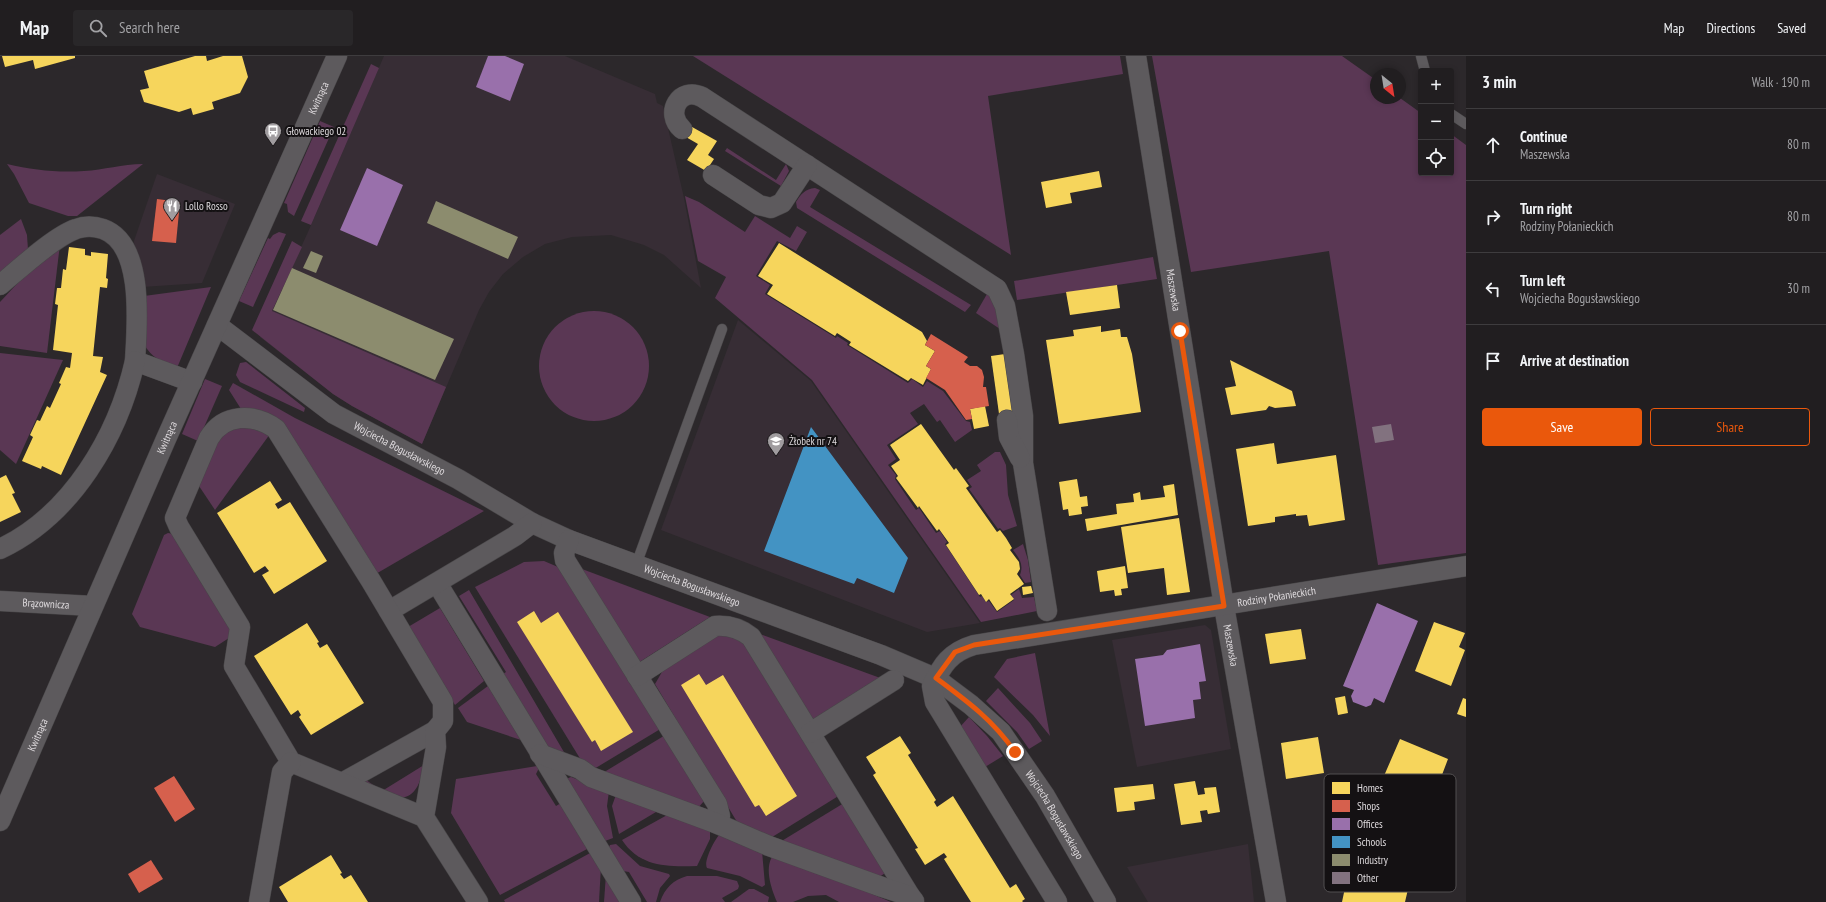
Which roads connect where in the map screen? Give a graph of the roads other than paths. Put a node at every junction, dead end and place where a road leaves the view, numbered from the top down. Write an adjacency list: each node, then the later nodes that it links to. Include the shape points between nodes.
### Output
1 (1136, 56): 26 (street, Maszewska)
2 (1421, 56): 4 (lane)
3 (333, 57): 11 (street, Kwitnąca)
4 (1424, 68)
5 (1454, 116): 6 (lane)
6 (1466, 124)
7 (682, 129): 8 (street, via 674,118 675,106 679,99 686,95 698,95)
8 (806, 166): 9 (street, via 782,203 771,208 760,205); 16 (street, via 997,289 1005,306 1023,416)
9 (713, 175)
10 (0, 285): 13 (street, via 70,231 89,227 107,230 126,249 135,287 138,304)
11 (217, 325): 14 (street, Kwitnąca); 17 (street, Wojciecha Bogusławskiego, via 334,414 458,479)
12 (722, 329): 20 (lane)
13 (135, 361): 14 (street); 19 (street, via 116,422 92,466 50,516)
14 (192, 382): 24 (street, Kwitnąca)
15 (1007, 420): 16 (street, via 1010,437)
16 (1023, 463): 28 (street)
17 (532, 523): 18 (street, Wojciecha Bogusławskiego); 22 (street)
18 (569, 540): 20 (street, Wojciecha Bogusławskiego); 30 (street, via 564,553 565,560)
19 (0, 549)
20 (636, 565): 25 (street, Wojciecha Bogusławskiego)
21 (1466, 566): 26 (street, Rodziny Połanieckich)
22 (437, 584): 27 (street); 35 (street)
23 (0, 601): 24 (street, Brązownicza)
24 (93, 606): 39 (street, Kwitnąca)
25 (744, 606): 29 (street); 31 (street, Wojciecha Bogusławskiego, via 881,655)
26 (1224, 606): 28 (street, Rodziny Połanieckich); 47 (street, Maszewska)
27 (389, 611): 33 (street, via 443,702 443,721); 36 (street, via 276,429 261,420 245,417 225,422 214,431 175,518 237,621 240,628 234,666)
28 (1050, 621): 31 (street, Rodziny Połanieckich, via 955,652)
29 (734, 628): 30 (street, via 715,626); 34 (street, via 751,637)
30 (637, 676): 40 (street, via 717,804 720,816)
31 (936, 678): 45 (street, via 932,686 935,702); 46 (street, Wojciecha Bogusławskiego, via 1001,732 1045,796)
32 (894, 680): 34 (street)
33 (435, 731): 37 (street); 38 (street, via 436,747)
34 (810, 733): 41 (street)
35 (540, 754): 40 (street, via 580,769 591,777); 44 (street)
36 (290, 762): 37 (street); 42 (street, via 282,772 277,793)
37 (342, 783): 38 (street)
38 (424, 817): 43 (street)
39 (0, 821)
40 (718, 824): 41 (street, via 769,846)
41 (912, 899)
42 (259, 902)
43 (478, 902)
44 (631, 902)
45 (1057, 902)
46 (1106, 902)
47 (1276, 902)

